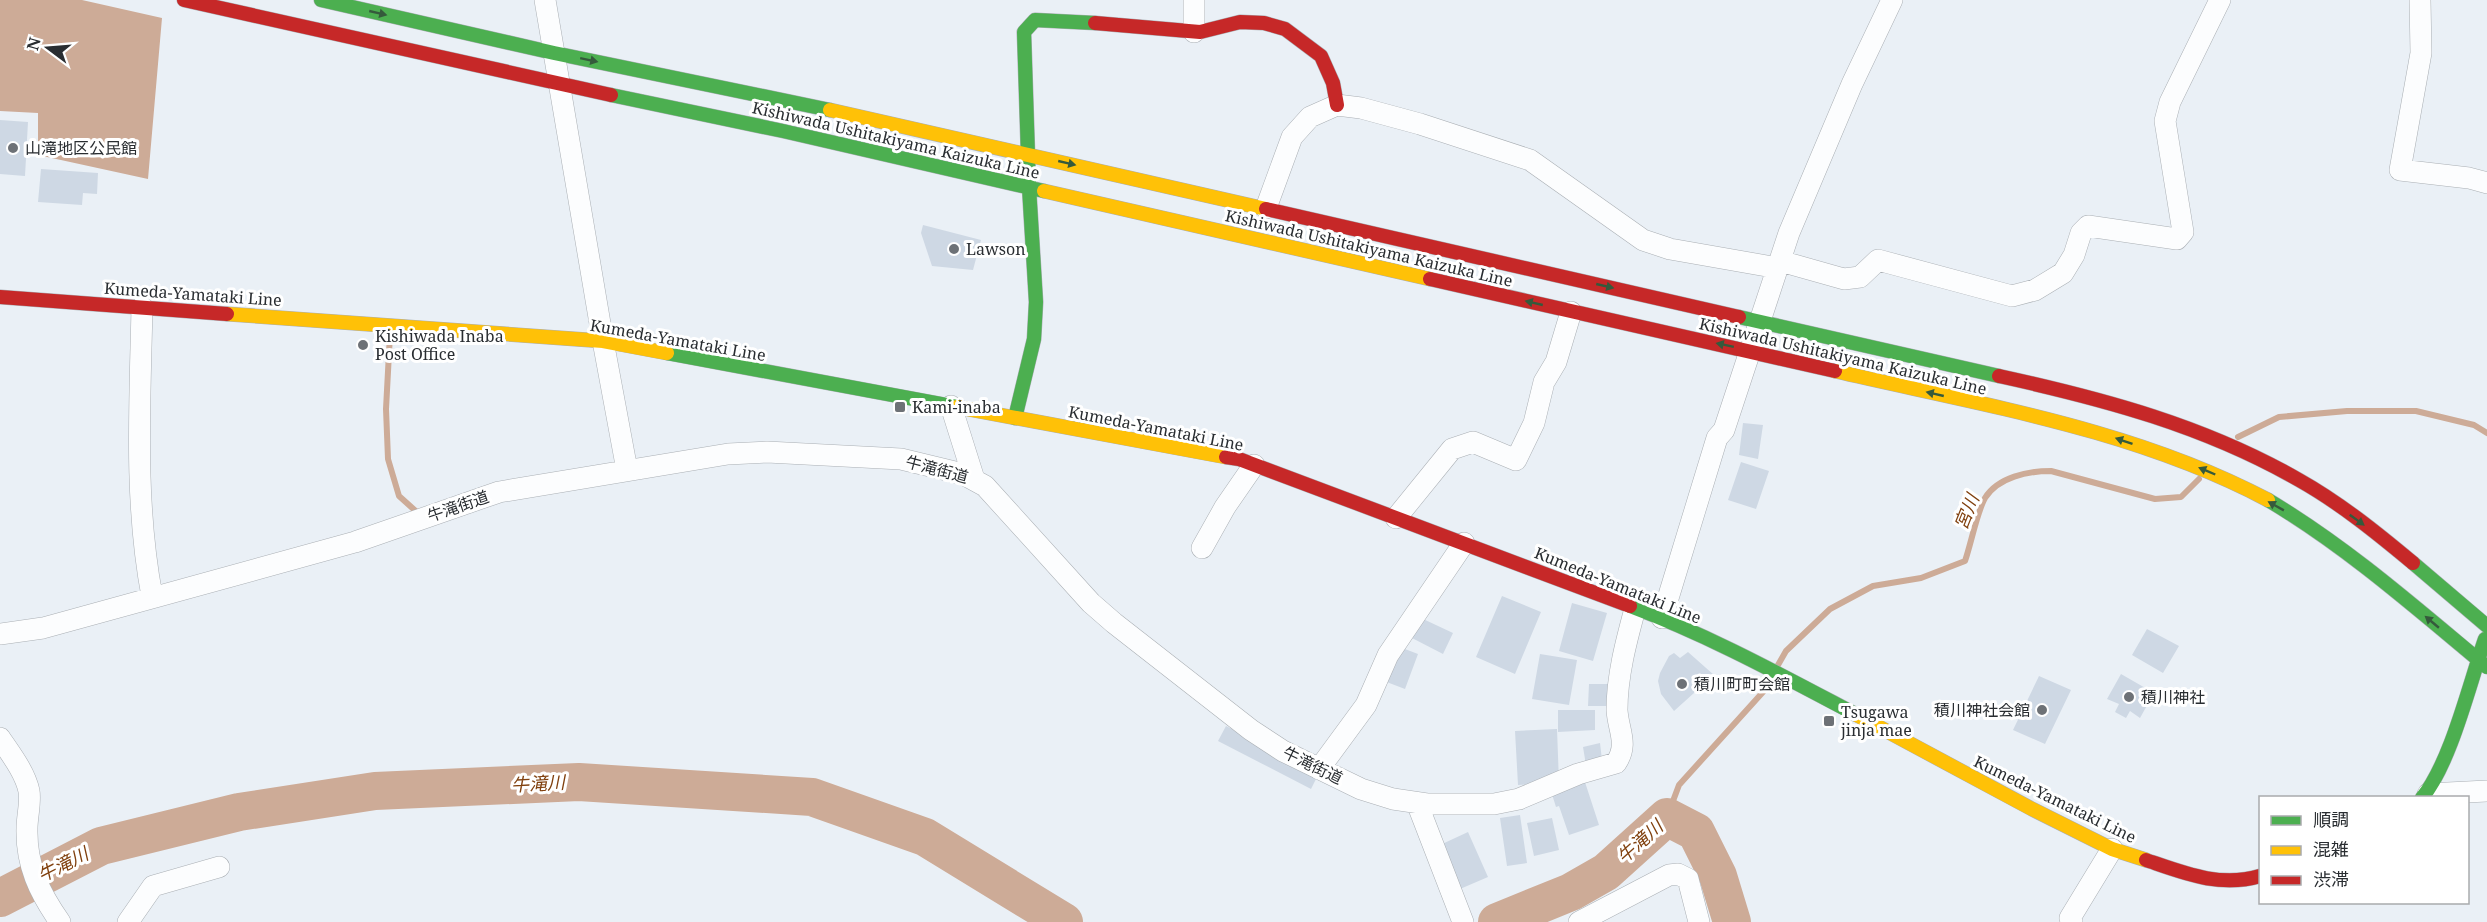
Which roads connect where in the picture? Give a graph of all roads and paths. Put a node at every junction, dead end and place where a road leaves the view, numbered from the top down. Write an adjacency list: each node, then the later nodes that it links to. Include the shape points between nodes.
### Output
1 (184, 0): 10 (main road, Kishiwada Ushitakiyama Kaizuka Line)
2 (321, 0): 9 (main road, Kishiwada Ushitakiyama Kaizuka Line, one-way to 9)
3 (545, 0): 9 (street)
4 (1194, 0): 8 (street)
5 (1892, 0): 16 (street, via 1852,84)
6 (2220, 0): 16 (street, via 2170,102 2165,121 2183,232 2177,239 2088,226 2080,233 2074,255 2063,273 2035,290 2012,296 1878,260 1860,277 1844,279)
7 (2420, 0): 13 (street, via 2421,53 2400,170)
8 (1194, 32): 11 (main road, via 1240,22 1285,29 1321,56 1333,83); 12 (main road, via 1050,19 1035,21 1024,32)
9 (554, 53): 10 (street); 12 (main road, Kishiwada Ushitakiyama Kaizuka Line, one-way to 12)
10 (559, 84): 14 (main road, Kishiwada Ushitakiyama Kaizuka Line, via 783,130); 21 (street)
11 (1337, 105): 15 (street, via 1310,117 1292,137); 16 (street, via 1420,124 1530,160 1643,240 1670,249)
12 (1029, 155): 14 (main road); 15 (main road, Kishiwada Ushitakiyama Kaizuka Line, one-way to 15)
13 (2487, 183)
14 (1029, 187): 19 (main road, Kishiwada Ushitakiyama Kaizuka Line, one-way to 14); 24 (main road, via 1036,302 1034,339)
15 (1266, 208): 20 (main road, Kishiwada Ushitakiyama Kaizuka Line, one-way to 20)
16 (1779, 264): 20 (street)
17 (0, 297): 18 (main road, Kumeda-Yamataki Line)
18 (142, 307): 21 (main road, Kumeda-Yamataki Line); 31 (street, via 139,453 144,552)
19 (1571, 312): 22 (main road, Kishiwada Ushitakiyama Kaizuka Line, one-way to 19); 28 (street, via 1556,362 1544,382 1534,423 1516,460 1473,442 1452,449)
20 (1760, 322): 22 (street); 34 (main road, Kishiwada Ushitakiyama Kaizuka Line, one-way to 34, via 2093,397 2208,435 2273,465 2359,520)
21 (603, 341): 23 (main road, Kumeda-Yamataki Line); 26 (street)
22 (1751, 351): 33 (street, via 1724,430 1717,438); 37 (main road, Kishiwada Ushitakiyama Kaizuka Line, one-way to 22, via 2338,544 2234,483 2088,429)
23 (951, 406): 24 (main road, Kumeda-Yamataki Line); 27 (street)
24 (1015, 418): 25 (main road, Kumeda-Yamataki Line)
25 (1254, 465): 28 (main road, Kumeda-Yamataki Line); 30 (street)
26 (627, 470): 27 (street, 牛滝街道, via 767,452 901,459); 31 (street, 牛滝街道, via 499,492 355,542)
27 (974, 479): 39 (street, 牛滝街道, via 992,492 1091,603 1243,725)
28 (1396, 518): 29 (main road, Kumeda-Yamataki Line)
29 (1464, 543): 32 (main road, Kumeda-Yamataki Line); 39 (street, via 1388,655 1366,705)
30 (1202, 548)
31 (152, 597): 36 (street, 牛滝街道, via 43,628)
32 (1635, 609): 33 (main road, Kumeda-Yamataki Line); 42 (street, 牛滝街道, via 1619,682 1617,712 1623,753 1616,763 1578,774 1519,800 1473,805)
33 (1662, 618): 43 (main road, Kumeda-Yamataki Line, via 1747,657)
34 (2487, 626)
35 (2487, 633): 37 (main road)
36 (0, 634)
37 (2482, 663): 41 (main road)
38 (0, 738): 46 (street, via 29,792 28,862)
39 (1319, 769): 42 (street, 牛滝街道, via 1361,789)
40 (2487, 791): 41 (street)
41 (2425, 796)
42 (1417, 803): 48 (street)
43 (2112, 849): 45 (main road, Kumeda-Yamataki Line, via 2205,880 2244,881); 51 (street, via 2070,918)
44 (219, 867): 47 (street, via 153,886)
45 (2259, 876)
46 (54, 914)
47 (128, 922)
48 (1463, 922)
49 (1579, 922): 50 (street, via 1678,874 1688,879)
50 (1699, 922)
51 (2072, 922)

